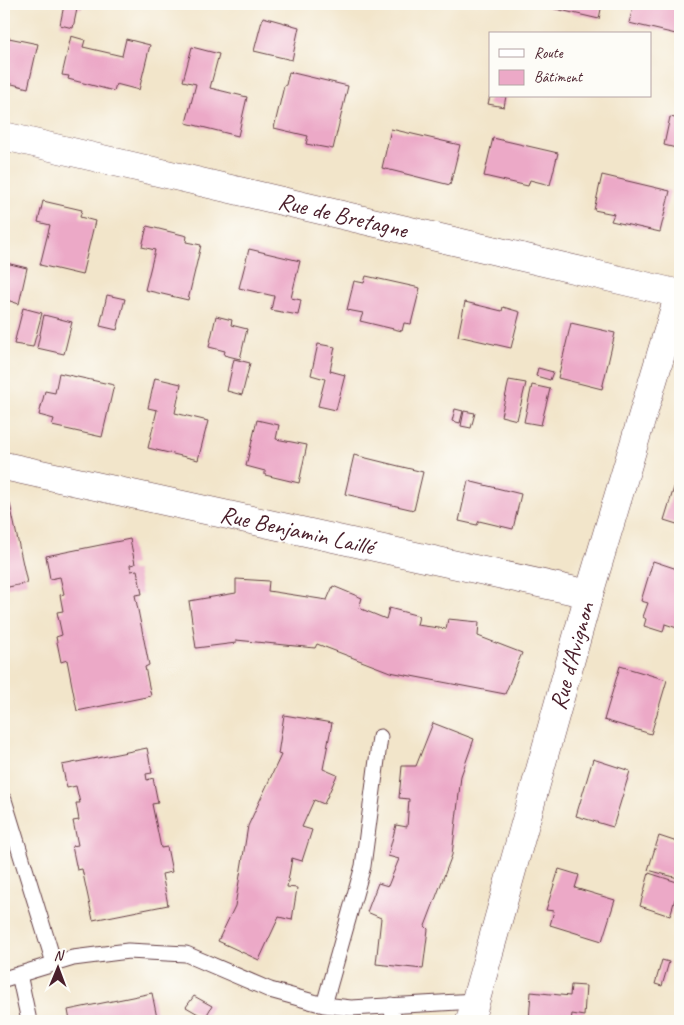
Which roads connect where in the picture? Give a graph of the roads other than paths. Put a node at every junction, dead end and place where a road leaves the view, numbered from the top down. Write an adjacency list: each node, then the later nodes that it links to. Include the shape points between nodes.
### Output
1 (4, 136): 2 (street, Rue de Bretagne)
2 (680, 294): 4 (street, Rue d'Avignon)
3 (4, 466): 4 (street, Rue Benjamin Laillé)
4 (589, 594): 12 (street, Rue d'Avignon)
5 (380, 737): 10 (lane, via 363,866)
6 (4, 800): 7 (lane)
7 (54, 963): 8 (lane); 10 (lane, via 128,951 186,954 270,990)
8 (19, 974): 9 (lane); 13 (lane)
9 (4, 979)
10 (324, 1005): 11 (lane, via 351,1008)
11 (391, 1005): 12 (lane); 14 (lane)
12 (473, 1011)
13 (29, 1021)
14 (394, 1021)

